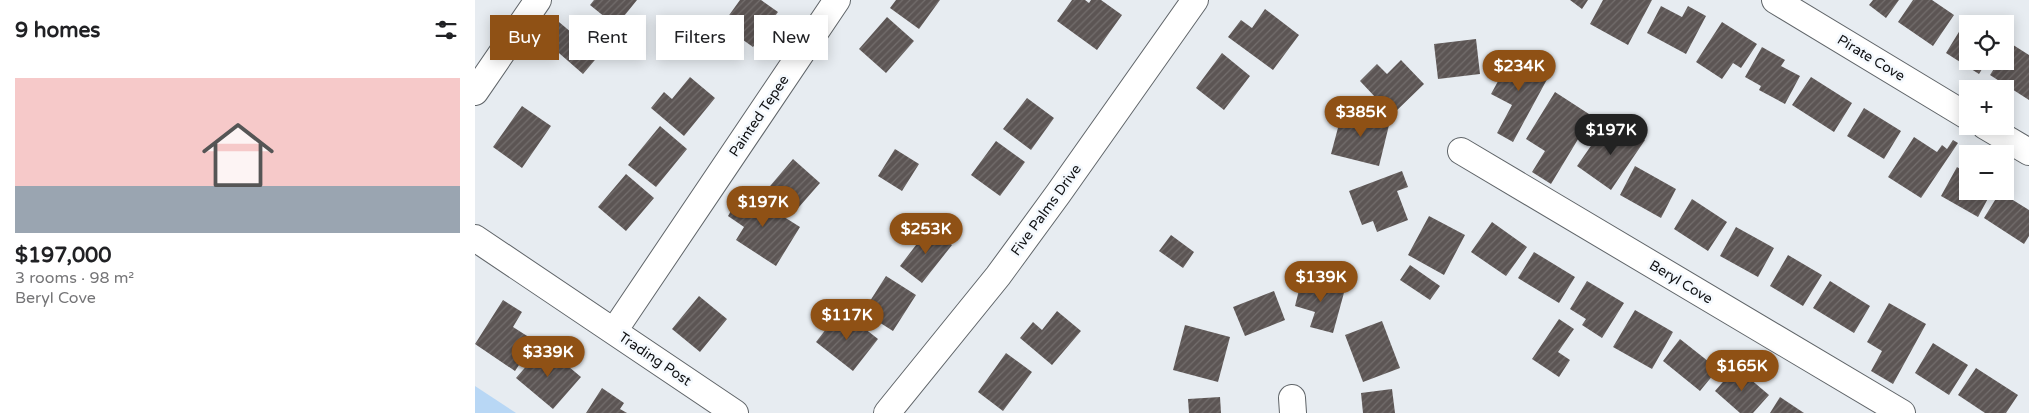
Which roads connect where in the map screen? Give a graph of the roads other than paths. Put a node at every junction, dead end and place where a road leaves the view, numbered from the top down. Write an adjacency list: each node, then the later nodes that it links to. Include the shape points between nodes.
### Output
1 (537, 0): 5 (street)
2 (837, 0): 11 (street, Painted Tepee)
3 (1195, 0): 13 (street, Five Palms Drive, via 998,276)
4 (1775, 0): 6 (street, Pirate Cove)
5 (475, 92)
6 (1959, 111)
7 (2000, 135): 9 (street)
8 (1461, 151): 14 (street, Beryl Cove)
9 (2029, 152)
10 (475, 238): 11 (street, Trading Post)
11 (613, 331): 12 (street, Trading Post)
12 (735, 413)
13 (887, 413)
14 (1902, 413)

